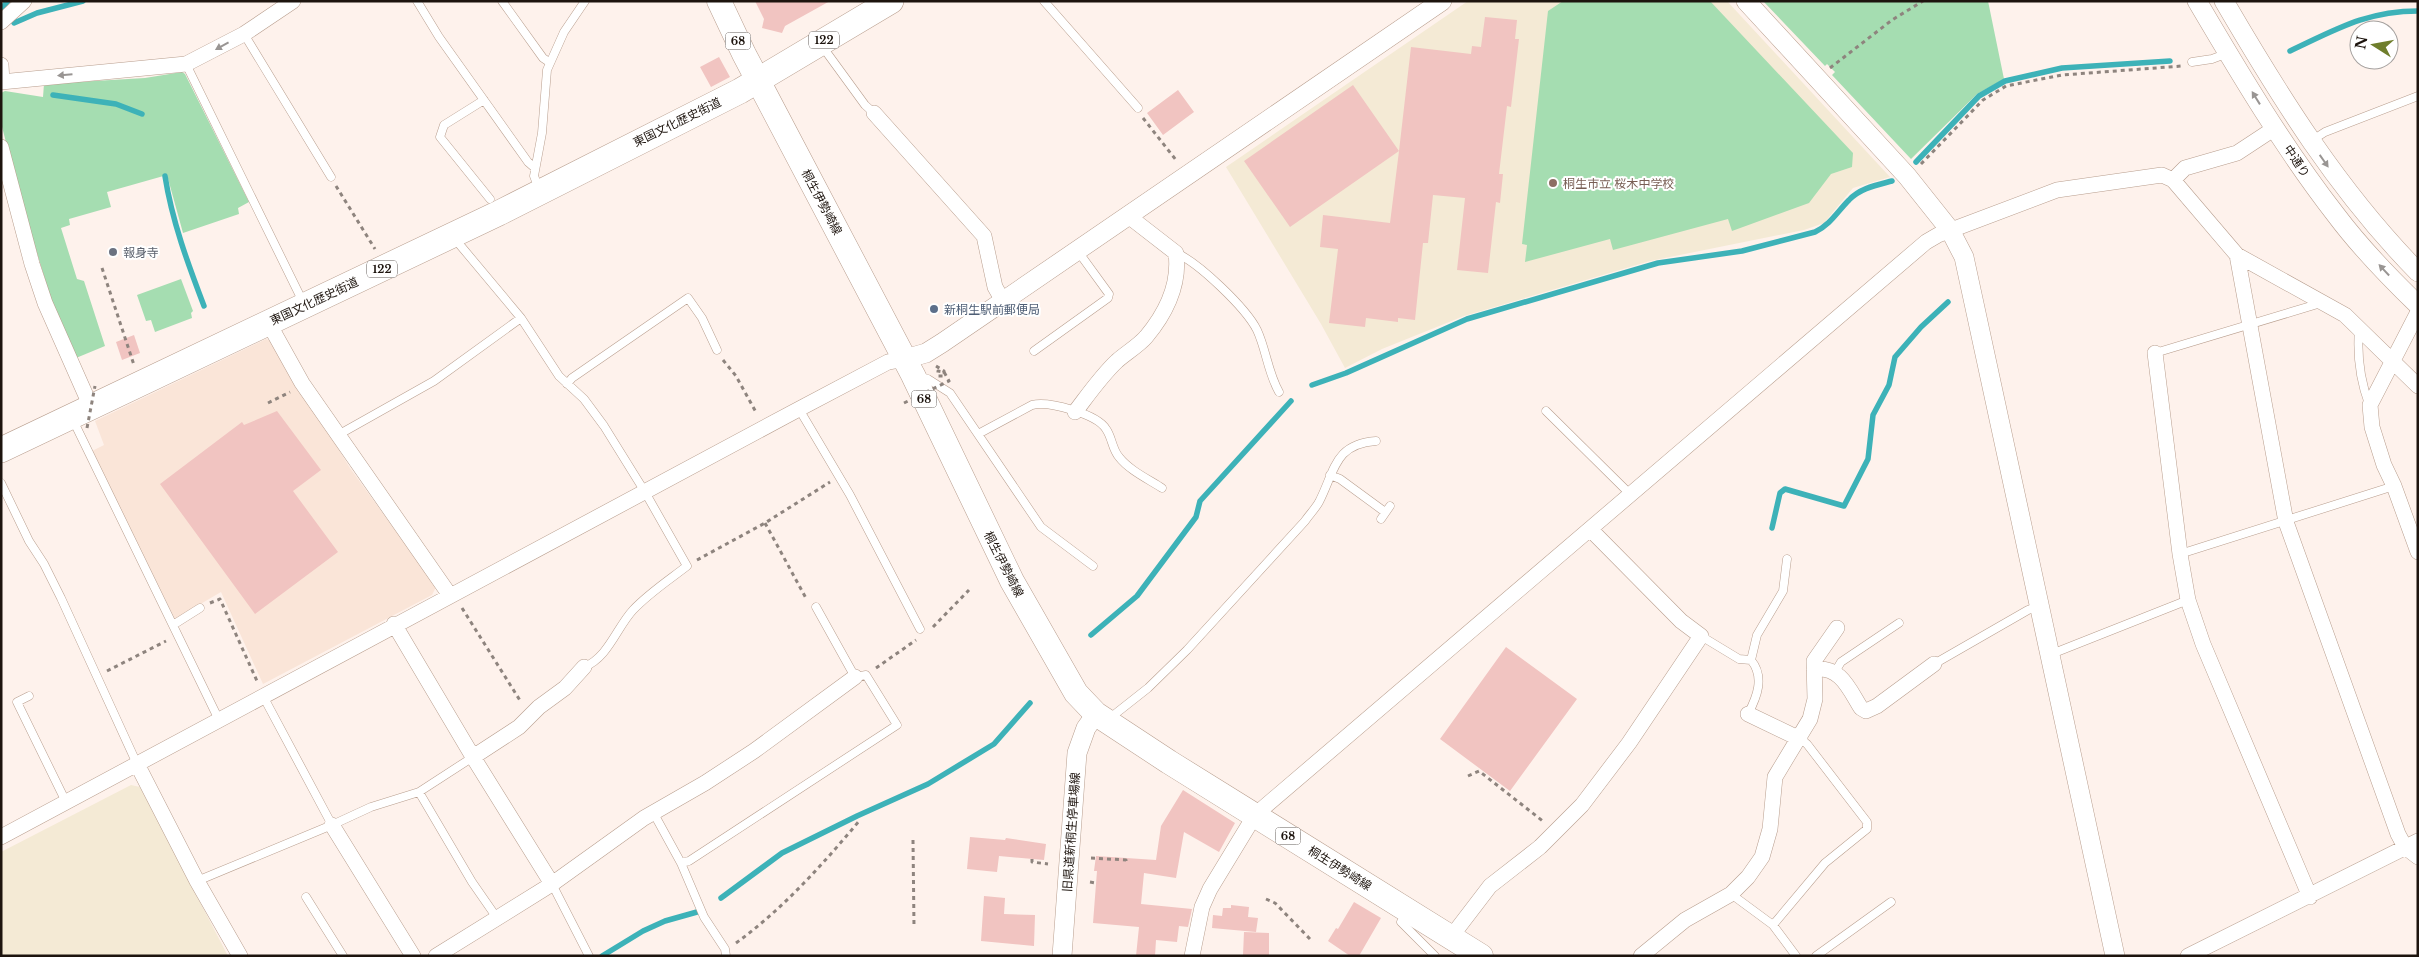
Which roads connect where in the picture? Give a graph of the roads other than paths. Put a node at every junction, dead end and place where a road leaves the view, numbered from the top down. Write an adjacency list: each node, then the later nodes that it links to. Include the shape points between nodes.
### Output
1 (24, 1): 13 (street)
2 (293, 1): 14 (street)
3 (417, 1): 24 (lane)
4 (502, 1): 17 (lane)
5 (585, 1): 17 (lane)
6 (719, 1): 21 (main road, 桐生伊勢崎線 / 68)
7 (891, 1): 15 (highway, 122)
8 (1044, 1): 25 (lane)
9 (1442, 1): 34 (street)
10 (1746, 1): 35 (street, via 1907,176)
11 (2197, 1): 16 (street, 中通り)
12 (2224, 1): 28 (street, 中通り)
13 (1, 22)
14 (244, 34): 19 (street, one-way to 19); 30 (lane)
15 (820, 42): 21 (highway, 122); 26 (lane)
16 (2228, 53): 18 (lane); 27 (street, 中通り, one-way to 16)
17 (549, 62): 31 (lane)
18 (2192, 62)
19 (186, 64): 22 (street, one-way to 22); 44 (lane)
20 (1, 65): 22 (street)
21 (758, 80): 31 (highway, 東国文化歴史街道 / 122, via 740,91); 54 (main road, 桐生伊勢崎線 / 68)
22 (2, 82)
23 (2418, 96): 28 (lane)
24 (484, 100): 31 (lane); 33 (lane, via 444,125 440,137)
25 (1138, 108)
26 (874, 113): 41 (street, via 984,236 996,287)
27 (2275, 128): 32 (street, via 2237,153 2185,168); 43 (street, 中通り, one-way to 27, via 2336,216)
28 (2310, 141): 40 (street, 中通り, one-way to 40, via 2364,212)
29 (1, 148): 59 (street, via 32,264)
30 (331, 177)
31 (538, 180): 36 (highway, 東国文化歴史街道 / 122)
32 (2173, 180): 35 (street, via 2156,174 2057,190); 39 (street)
33 (490, 199)
34 (1127, 215): 37 (street); 38 (street)
35 (1950, 230): 72 (street, via 1926,242); 82 (street, via 1965,265)
36 (452, 235): 44 (highway, 東国文化歴史街道 / 122); 46 (lane)
37 (1077, 250): 41 (street); 51 (lane, via 1109,294 1108,298)
38 (1176, 253): 57 (lane, via 1195,263 1241,309 1256,329); 62 (street, via 1176,275 1167,307 1146,337 1117,362)
39 (2237, 255): 42 (street); 48 (street)
40 (2418, 272)
41 (1003, 301): 54 (street, via 914,358)
42 (2322, 302): 48 (lane); 49 (street, via 2345,315)
43 (2418, 305)
44 (304, 306): 47 (highway, 東国文化歴史街道 / 122)
45 (2418, 312): 53 (street)
46 (521, 318): 55 (lane); 64 (lane, via 434,381)
47 (268, 322): 59 (highway, 東国文化歴史街道 / 122); 64 (street)
48 (2249, 324): 52 (lane); 74 (street)
49 (2359, 328): 53 (street); 58 (lane, via 2363,388)
50 (717, 350): 55 (lane, via 688,298)
51 (1034, 351)
52 (2155, 353): 77 (street)
53 (2391, 360): 56 (street); 58 (street)
54 (909, 367): 60 (street, via 888,362); 63 (lane, via 950,393); 101 (main road, 桐生伊勢崎線 / 68, via 1012,581 1071,686)
55 (567, 384): 71 (lane, via 584,399 604,426)
56 (2418, 386)
57 (1279, 392)
58 (2370, 406): 69 (street, via 2372,427)
59 (86, 409): 66 (highway, 東国文化歴史街道 / 122); 87 (lane)
60 (798, 409): 71 (street); 89 (lane, via 839,476)
61 (1546, 411): 72 (lane)
62 (1075, 412): 63 (lane, via 1042,403 1032,405); 70 (lane, via 1102,424 1119,458)
63 (980, 433): 79 (lane, via 1041,527)
64 (337, 436): 80 (street)
65 (1376, 441): 67 (lane, via 1361,442 1344,452)
66 (1, 450)
67 (1330, 475): 73 (lane); 101 (lane, via 1318,503 1305,521 1209,628 1148,688)
68 (1, 483): 105 (lane, via 61,598)
69 (2394, 486): 74 (lane); 76 (street)
70 (1162, 488)
71 (645, 492): 80 (street); 94 (lane, via 687,566 634,608 608,646)
72 (1630, 494): 75 (street)
73 (1385, 512)
74 (2286, 522): 77 (lane); 112 (street, via 2398,834)
75 (1590, 529): 90 (street, via 1681,621); 109 (street)
76 (2418, 552)
77 (2180, 554): 81 (street)
78 (1787, 559): 92 (lane, via 1783,591 1757,635)
79 (1093, 566)
80 (449, 594): 85 (street)
81 (2188, 600): 91 (lane); 118 (street, via 2203,644)
82 (2039, 606): 91 (street); 93 (lane)
83 (816, 607): 97 (lane)
84 (200, 608): 87 (lane)
85 (394, 624): 99 (street); 104 (street)
86 (1899, 624): 96 (lane, via 1842,662)
87 (173, 625): 102 (lane)
88 (1837, 628): 95 (street, via 1816,656)
89 (920, 629)
90 (1702, 636): 92 (lane, via 1739,659); 124 (street, via 1618,759 1582,805 1512,871 1490,886)
91 (2049, 654): 138 (street)
92 (1751, 660): 100 (lane, via 1760,675)
93 (1934, 664): 96 (street, via 1866,711)
94 (584, 667): 104 (street, via 566,688 539,707 519,728)
95 (1814, 669): 96 (street); 103 (street, via 1816,698)
96 (1835, 672)
97 (855, 677): 108 (street, via 754,751); 114 (lane, via 866,675 897,725)
98 (29, 696): 107 (lane, via 17,702)
99 (263, 696): 102 (street); 110 (lane)
100 (1748, 714): 103 (street)
101 (1102, 717): 109 (main road, 桐生伊勢崎線 / 68); 131 (street, 旧県道新桐生停車場線, via 1086,728 1077,753)
102 (218, 720): 105 (street)
103 (1800, 739): 117 (street, via 1775,777 1766,848 1752,872); 123 (lane, via 1867,822 1867,829 1825,863)
104 (473, 756): 106 (lane); 116 (street)
105 (137, 764): 107 (street); 115 (street)
106 (419, 792): 110 (lane, via 370,807); 122 (lane)
107 (66, 802): 111 (street)
108 (653, 812): 114 (lane); 116 (street)
109 (1255, 815): 121 (main road, 桐生伊勢崎線 / 68); 132 (street, via 1210,889 1201,912)
110 (332, 826): 115 (lane); 128 (street)
111 (1, 837)
112 (2412, 844): 113 (street); 118 (street)
113 (2418, 857)
114 (681, 864): 125 (lane, via 704,917)
115 (197, 881): 126 (street)
116 (552, 884): 122 (street); 130 (lane)
117 (1731, 894): 123 (lane); 135 (street, via 1685,920)
118 (2310, 896): 139 (street)
119 (306, 897): 127 (lane)
120 (1891, 902): 137 (lane)
121 (1408, 910): 124 (main road, 桐生伊勢崎線 / 68); 133 (lane, via 1401,922)
122 (497, 918): 129 (street)
123 (1773, 925): 136 (lane)
124 (1451, 937): 134 (main road, 桐生伊勢崎線 / 68)
125 (725, 952)
126 (240, 956)
127 (343, 956)
128 (413, 956)
129 (436, 956)
130 (588, 956)
131 (1062, 956)
132 (1192, 956)
133 (1435, 956)
134 (1481, 956)
135 (1641, 956)
136 (1796, 956)
137 (1816, 956)
138 (2115, 956)
139 (2188, 956)

